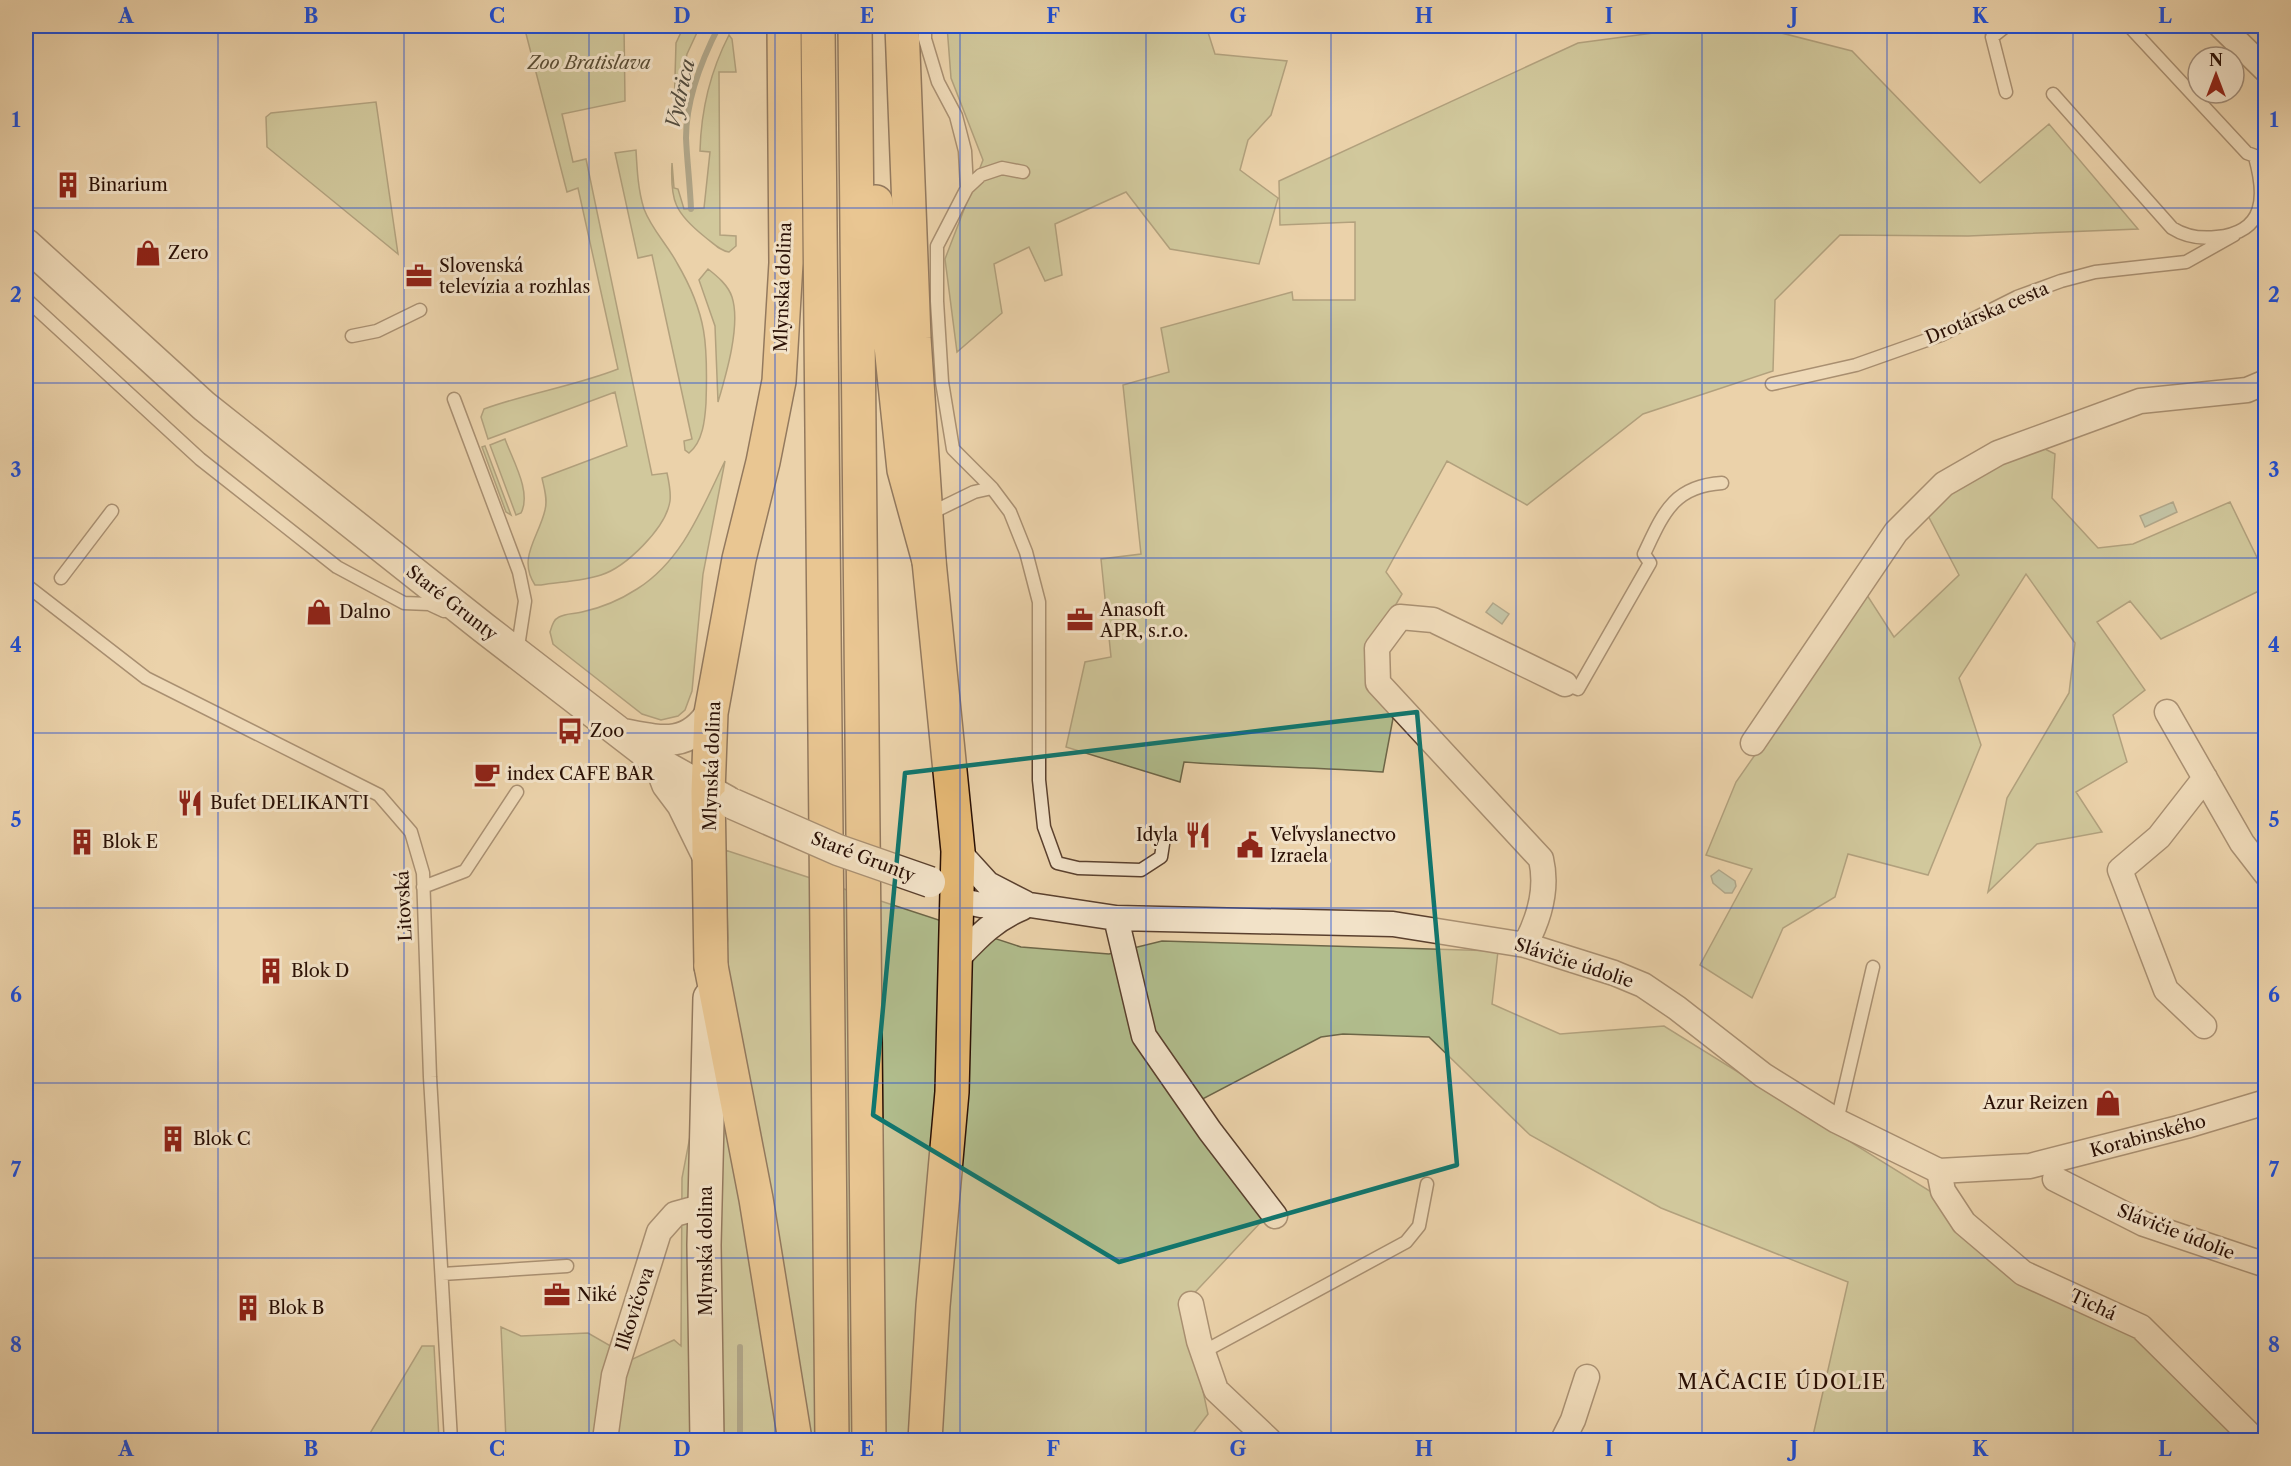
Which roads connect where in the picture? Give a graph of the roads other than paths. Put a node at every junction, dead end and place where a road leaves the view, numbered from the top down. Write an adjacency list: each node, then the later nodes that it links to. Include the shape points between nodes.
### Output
1 (784, 26): 34 (main road, Mlynská dolina, via 786,263 779,381 739,559)
2 (818, 26): 71 (main road)
3 (857, 26): 27 (main road, via 904,470); 72 (main road)
4 (902, 26): 26 (main road, via 914,338)
5 (925, 26): 14 (lane, via 938,82 956,116 965,151)
6 (2006, 26): 10 (lane, via 1992,37)
7 (2129, 26): 12 (lane, via 2247,153)
8 (2221, 26): 9 (street)
9 (2265, 70)
10 (2006, 92)
11 (2053, 94): 15 (lane, via 2172,228 2185,237)
12 (2260, 158): 15 (lane, Drotárska cesta, via 2258,213 2248,228)
13 (1023, 172): 14 (lane, via 1002,168 981,175)
14 (967, 188): 24 (lane, via 937,246 942,382 953,449)
15 (2234, 235): 21 (lane, Drotárska cesta, via 2186,262 2095,272 2061,281 2017,297 1941,335 1856,365)
16 (26, 244): 30 (street, Staré Grunty, via 204,406)
17 (26, 299): 30 (lane, via 200,459 337,567 404,603 429,604)
18 (420, 310): 19 (lane, via 376,331)
19 (352, 336)
20 (2265, 382): 36 (street, via 2247,390 2140,400 1998,453 1944,484 1896,532)
21 (1772, 384)
22 (454, 399): 31 (lane, via 519,572 525,601)
23 (1722, 483): 32 (lane, via 1700,484 1666,508 1644,554 1650,563 1578,689)
24 (992, 489): 26 (lane, via 974,492); 41 (lane, via 1010,512 1039,602 1039,780 1044,827 1057,863 1078,868 1141,870 1161,857)
25 (112, 511): 28 (lane)
26 (926, 516): 27 (main road)
27 (929, 561): 44 (main road)
28 (61, 578)
29 (26, 585): 45 (lane, Litovská, via 146,678 380,795 411,832)
30 (484, 628): 31 (street, Staré Grunty)
31 (516, 654): 35 (street, Staré Grunty)
32 (1565, 684): 48 (street, via 1433,620 1400,617 1377,648 1378,683 1541,860 1541,907)
33 (2167, 712): 38 (street)
34 (711, 713): 35 (street, via 701,729 681,739 660,741); 40 (main road, Mlynská dolina)
35 (619, 734): 37 (street, Staré Grunty)
36 (1754, 743)
37 (658, 763): 40 (street, Staré Grunty); 42 (street)
38 (2205, 778): 43 (street, via 2242,843); 52 (street, via 2159,837 2120,870 2166,990)
39 (517, 792): 45 (lane, via 465,871)
40 (721, 798): 42 (main road, Mlynská dolina); 44 (street, Staré Grunty, bridge, via 838,850)
41 (1164, 844)
42 (709, 859): 50 (main road, Mlynská dolina)
43 (2265, 874)
44 (958, 879): 46 (street, Slávičie údolie); 46 (street, Slávičie údolie, via 981,905); 49 (main road)
45 (423, 887): 63 (lane, Litovská)
46 (1030, 905): 47 (street, Slávičie údolie); 49 (street, via 986,928)
47 (1118, 926): 48 (street, Slávičie údolie, via 1393,924); 60 (street, via 1144,1036)
48 (1524, 945): 54 (street, Slávičie údolie, via 1614,972 1643,985 1763,1075)
49 (956, 960): 73 (main road, via 952,1092)
50 (711, 966): 59 (main road, Mlynská dolina); 70 (main road, via 756,1199)
51 (1873, 967): 54 (lane)
52 (2204, 1026)
53 (2265, 1102): 55 (street, Korabinského)
54 (1837, 1121): 56 (street, Slávičie údolie)
55 (2030, 1166): 56 (street, Slávičie údolie)
56 (1939, 1171): 76 (street, Tichá, via 1943,1191 1964,1223 2023,1273 2141,1327)
57 (2055, 1179): 61 (street, Slávičie údolie, via 2145,1224)
58 (1427, 1184): 65 (lane, via 1419,1226 1406,1242)
59 (704, 1206): 68 (street, Ilkovičova, via 675,1214 659,1232 614,1375); 69 (main road, Mlynská dolina)
60 (1275, 1216)
61 (2265, 1265)
62 (567, 1266): 63 (lane)
63 (442, 1274): 67 (lane, Litovská)
64 (1191, 1304): 65 (street)
65 (1203, 1353): 74 (street, via 1216,1390)
66 (1587, 1377): 75 (street)
67 (451, 1440)
68 (605, 1440)
69 (707, 1440)
70 (795, 1440)
71 (831, 1440)
72 (869, 1440)
73 (925, 1440)
74 (1269, 1440)
75 (1563, 1440)
76 (2255, 1440)

